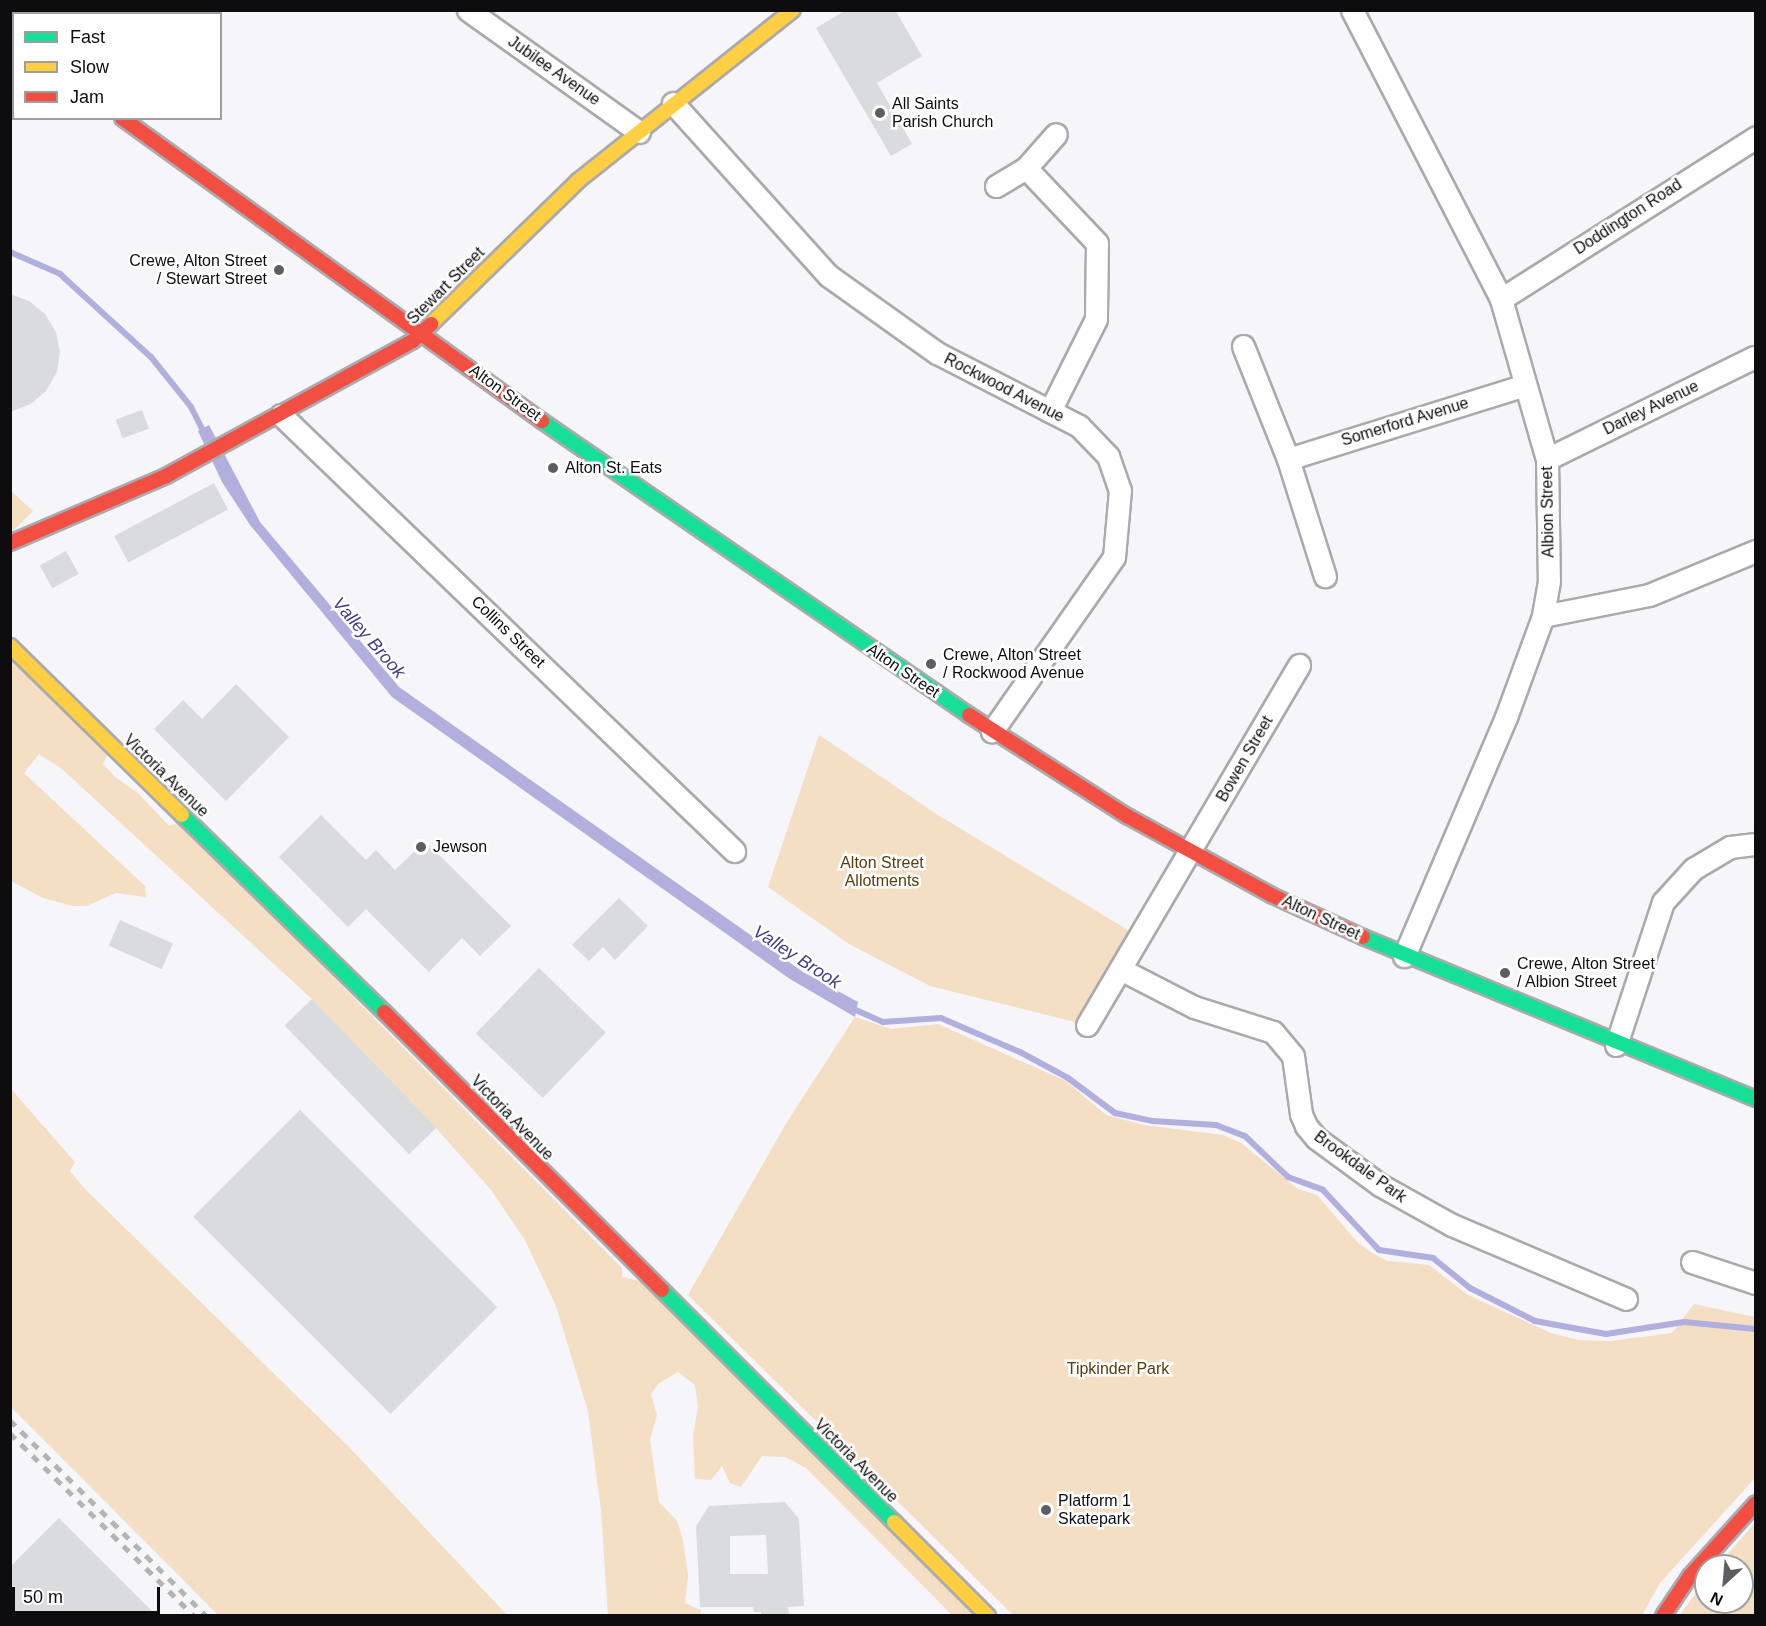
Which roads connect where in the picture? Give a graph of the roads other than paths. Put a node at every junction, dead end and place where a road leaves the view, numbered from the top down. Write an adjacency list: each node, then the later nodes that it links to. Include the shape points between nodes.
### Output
1 (468, 10): 6 (street, Jubilee Avenue)
2 (793, 10): 4 (street, Stewart Street)
3 (1352, 10): 11 (street, Albion Street)
4 (673, 103): 6 (street, Stewart Street); 16 (street, Rockwood Avenue, via 829,276 937,353)
5 (125, 120): 12 (street, Alton Street)
6 (639, 132): 12 (street, Stewart Street, via 579,180 457,296)
7 (1056, 134): 9 (street)
8 (1755, 137): 11 (street, Doddington Road)
9 (1026, 168): 10 (street); 16 (street, via 1097,243 1096,319)
10 (996, 186)
11 (1501, 299): 15 (street, Albion Street)
12 (424, 333): 17 (street, Stewart Street); 26 (street, Alton Street, via 631,485)
13 (1243, 346): 18 (street)
14 (1754, 357): 19 (street, Darley Avenue)
15 (1523, 386): 18 (street, Somerford Avenue); 19 (street, Albion Street)
16 (1050, 411): 26 (street, Rockwood Avenue, via 1090,435 1114,470 1120,490 1114,556)
17 (281, 415): 20 (street, Stewart Street, via 199,459); 28 (street, Collins Street)
18 (1288, 459): 22 (street)
19 (1547, 459): 23 (street, Albion Street, via 1549,581)
20 (10, 543)
21 (1755, 551): 23 (street, via 1649,595)
22 (1324, 576)
23 (1543, 616): 30 (street, Albion Street, via 1506,717)
24 (10, 646): 39 (street, Victoria Avenue, via 411,1039)
25 (1299, 665): 29 (street, Bowen Street)
26 (992, 731): 29 (street, Alton Street)
27 (1755, 844): 33 (street, via 1730,847 1694,869 1663,902)
28 (734, 851)
29 (1190, 852): 30 (street, Alton Street, via 1271,895); 31 (street)
30 (1404, 956): 33 (street, Alton Street)
31 (1122, 970): 32 (street); 37 (street, Brookdale Park, via 1194,1007 1273,1032 1293,1056 1300,1114 1306,1126 1316,1138 1380,1185 1452,1225)
32 (1087, 1025)
33 (1616, 1045): 34 (street, Alton Street)
34 (1755, 1099)
35 (1692, 1262): 36 (street)
36 (1755, 1282)
37 (1626, 1299)
38 (1755, 1503): 40 (street, via 1690,1576)
39 (988, 1616)
40 (1663, 1616)

